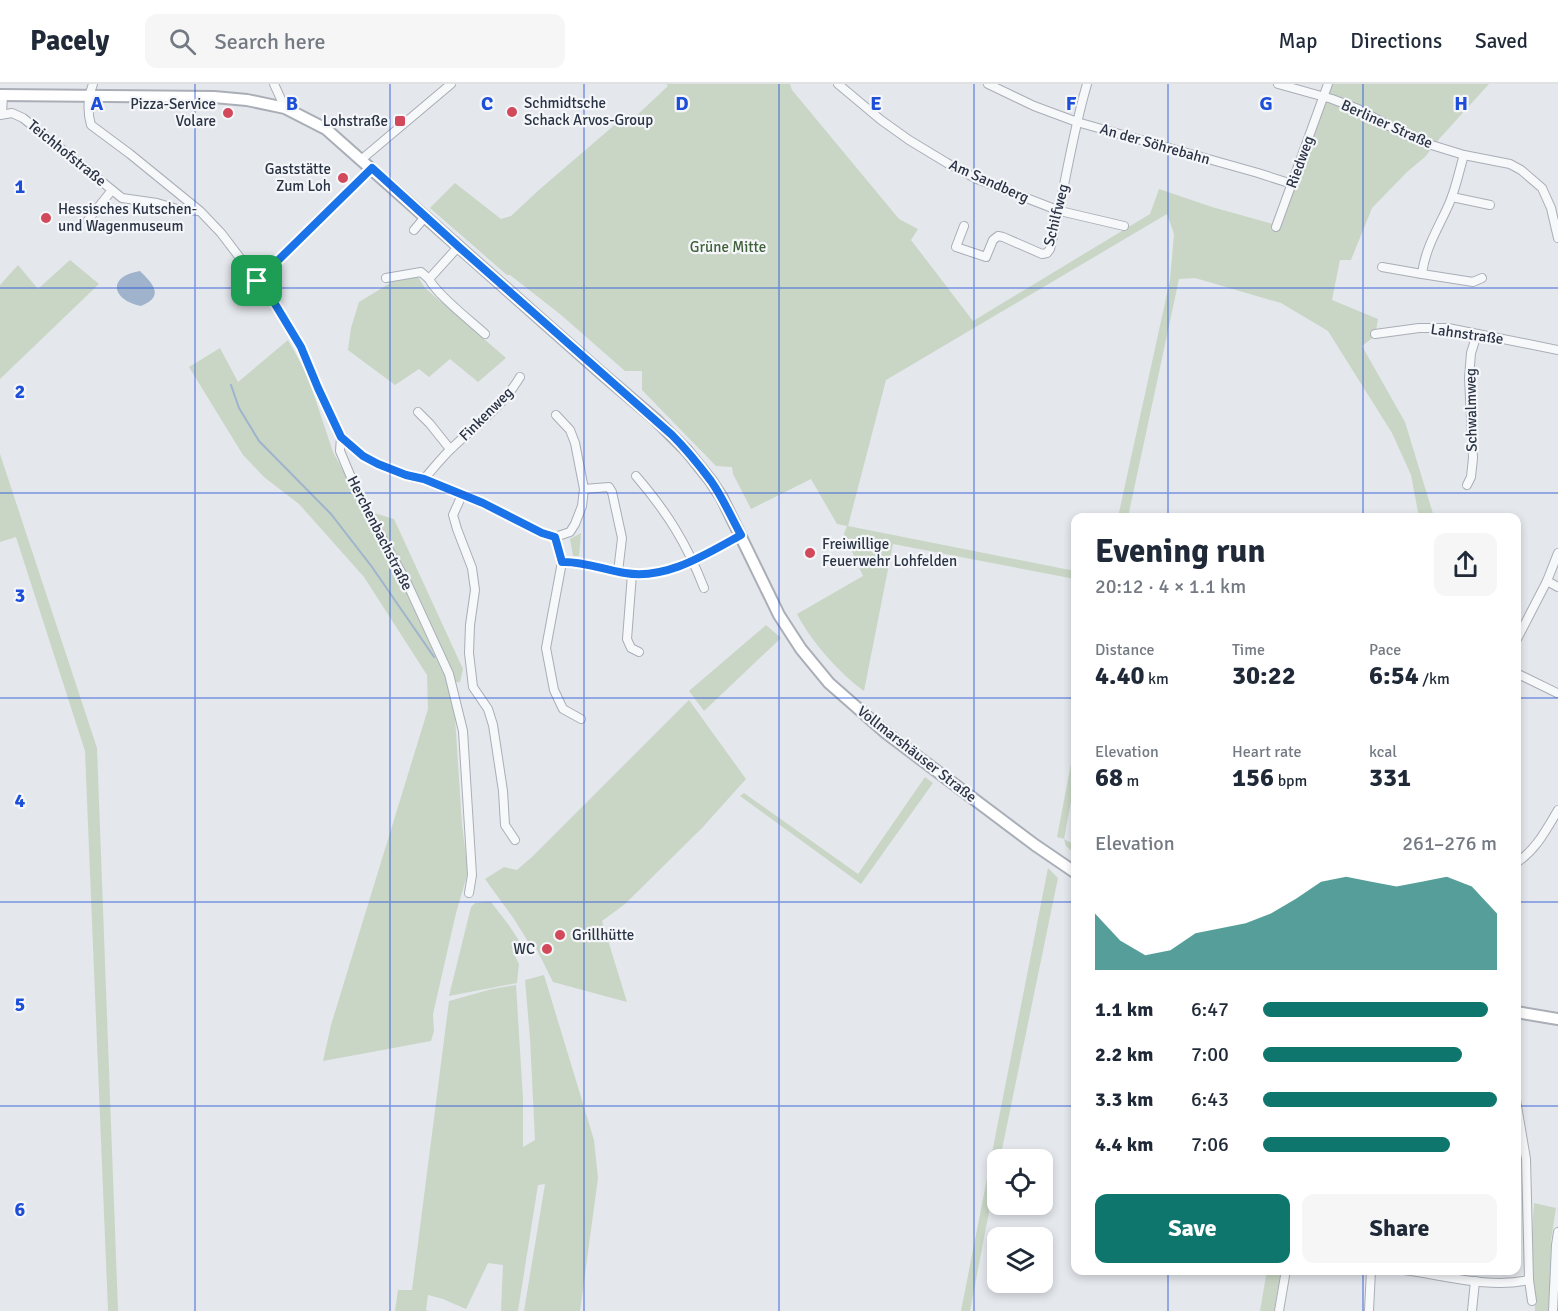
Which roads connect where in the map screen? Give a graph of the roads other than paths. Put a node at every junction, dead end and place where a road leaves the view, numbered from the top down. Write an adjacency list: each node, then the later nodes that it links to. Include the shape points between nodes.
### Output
1 (93, 84): 10 (street)
2 (274, 84): 12 (street)
3 (451, 84): 16 (street)
4 (838, 84): 23 (street, Am Sandberg, via 881,120 947,163)
5 (988, 84): 14 (street, An der Söhrebahn)
6 (1087, 84): 14 (street, Schilfweg)
7 (1278, 84): 11 (street, Berliner Straße)
8 (1328, 84): 11 (street, Riedweg)
9 (1, 95): 10 (main road, Vollmarshäuser Straße); 13 (street)
10 (89, 97): 12 (main road, Vollmarshäuser Straße, via 214,97 248,99); 22 (street, Herchenbachstraße, via 91,124)
11 (1324, 97): 15 (street, Berliner Straße, via 1358,109 1425,143); 18 (street, Riedweg)
12 (285, 108): 16 (main road, Vollmarshäuser Straße, via 326,129)
13 (1, 115): 19 (street, Teichhofstraße, via 12,113 23,118)
14 (1077, 122): 18 (street, An der Söhrebahn); 23 (street, Schilfweg)
15 (1464, 155): 20 (street); 30 (street, Berliner Straße, via 1510,164 1542,188)
16 (362, 159): 17 (main road, Vollmarshäuser Straße)
17 (372, 168): 24 (main road, Vollmarshäuser Straße); 37 (street)
18 (1292, 184): 28 (street, Riedweg)
19 (112, 190): 22 (street, Teichhofstraße, via 122,198); 25 (street)
20 (1452, 197): 21 (street); 33 (street, via 1429,246)
21 (1490, 205)
22 (200, 211): 37 (street, Herchenbachstraße)
23 (1060, 211): 26 (street, Schilfweg, via 1050,249 1042,254 998,236 986,257 956,247); 27 (street, Am Sandberg)
24 (425, 217): 29 (street); 31 (main road, Vollmarshäuser Straße)
25 (88, 220)
26 (964, 226)
27 (1124, 226)
28 (1276, 227)
29 (414, 230)
30 (1558, 238)
31 (459, 247): 36 (street); 52 (main road, Vollmarshäuser Straße, via 672,435 711,481)
32 (1382, 267): 33 (street)
33 (1422, 274): 35 (street, via 1473,282)
34 (386, 278): 36 (street, via 421,272)
35 (1482, 278)
36 (429, 279): 38 (street)
37 (257, 281): 45 (street, Herchenbachstraße, via 301,347)
38 (485, 334)
39 (1375, 334): 40 (street, Lahnstraße, via 1419,328 1448,328)
40 (1476, 334): 41 (street, Lahnstraße); 49 (street, Schwalmweg, via 1469,378 1473,458)
41 (1558, 350)
42 (520, 378): 46 (street, Finkenweg, via 501,403)
43 (418, 412): 46 (street, Finkenweg)
44 (556, 415): 50 (street, via 570,430 575,443)
45 (341, 437): 48 (street, via 363,456); 71 (street, Herchenbachstraße, via 340,451 358,494 407,583 449,674 463,731 472,875)
46 (450, 449): 48 (street, Finkenweg)
47 (636, 476): 55 (street, via 681,536)
48 (424, 479): 51 (street)
49 (1467, 485)
50 (584, 489): 53 (street, via 582,506 570,532); 57 (street, via 609,487 612,492 622,538)
51 (462, 495): 53 (street); 68 (street, via 453,515 472,568 475,590 469,644 473,687 488,709 493,725 505,825)
52 (741, 535): 55 (street); 70 (main road, Vollmarshäuser Straße, via 779,615 829,683 886,733)
53 (555, 537): 56 (street)
54 (1558, 553): 59 (street)
55 (693, 560): 58 (street, via 650,574); 61 (street)
56 (562, 562): 57 (street, via 574,561); 66 (street, via 546,648 554,690 563,709)
57 (618, 572): 58 (street)
58 (632, 574): 63 (street, via 627,639 631,648)
59 (1547, 582): 60 (street); 62 (street)
60 (1558, 587)
61 (704, 588)
62 (1521, 631)
63 (639, 651)
64 (1521, 675): 65 (street)
65 (1557, 693)
66 (581, 719)
67 (1558, 810): 69 (street, via 1539,842)
68 (515, 840)
69 (1521, 859)
70 (1071, 870)
71 (469, 893)
72 (1521, 1013): 73 (main road)
73 (1558, 1019)
74 (1521, 1130): 76 (street)
75 (1521, 1204): 76 (street)
76 (1527, 1205): 81 (street)
77 (1558, 1232): 87 (street)
78 (1285, 1275): 84 (street)
79 (1371, 1275): 85 (street)
80 (1436, 1275): 82 (street)
81 (1529, 1280): 82 (street); 83 (street)
82 (1475, 1281): 86 (street)
83 (1532, 1300)
84 (1279, 1311)
85 (1369, 1311)
86 (1472, 1311)
87 (1553, 1311)

